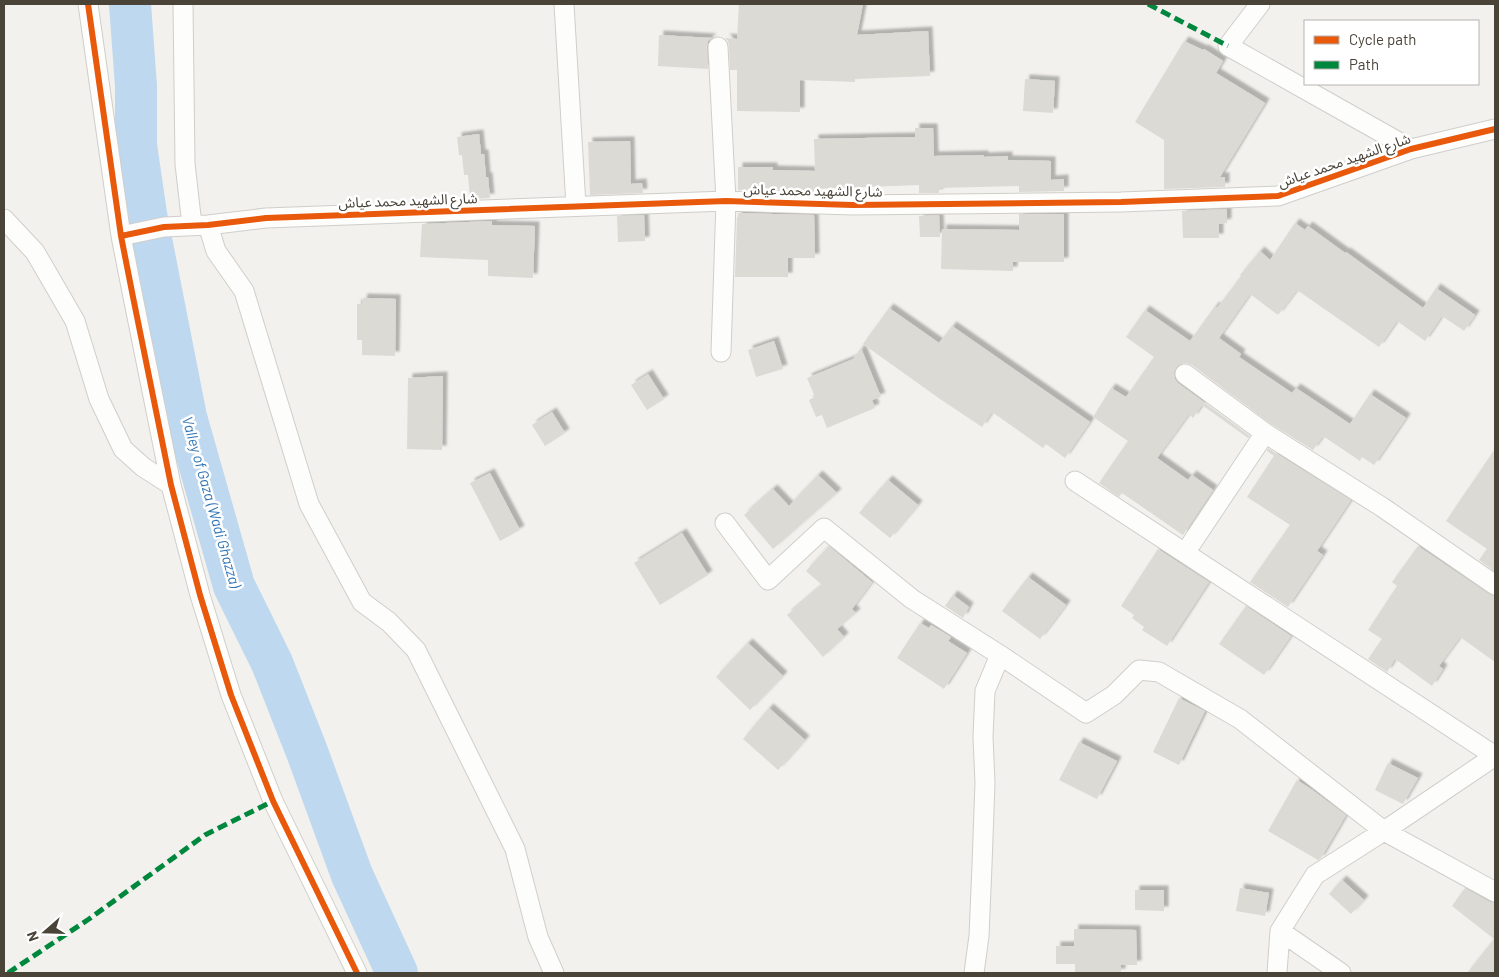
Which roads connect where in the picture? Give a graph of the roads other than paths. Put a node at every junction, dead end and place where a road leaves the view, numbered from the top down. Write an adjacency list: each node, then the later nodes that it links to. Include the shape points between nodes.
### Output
1 (88, 4): 12 (street)
2 (183, 4): 11 (street, via 185,164)
3 (564, 4): 9 (street)
4 (1260, 4): 7 (street, via 1228,46)
5 (718, 47): 8 (street)
6 (1495, 129): 7 (street, شارع الشهيد محمد عياش)
7 (1411, 149): 8 (street, شارع الشهيد محمد عياش, via 1278,196 1121,202 853,204)
8 (726, 200): 9 (street, شارع الشهيد محمد عياش); 13 (street)
9 (576, 206): 11 (street, شارع الشهيد محمد عياش, via 266,218)
10 (4, 219): 17 (street, via 35,252 74,321 99,399 123,449)
11 (200, 225): 12 (street, شارع الشهيد محمد عياش, via 164,227); 27 (street, via 244,291 309,504 362,602 389,622 416,650 516,848 538,937)
12 (129, 235): 17 (street)
13 (721, 352)
14 (1185, 374): 15 (street)
15 (1266, 433): 19 (street); 20 (street)
16 (1075, 482): 19 (street)
17 (171, 485): 26 (street, via 200,595 235,704 273,801)
18 (725, 523): 21 (street, via 768,580 824,528 912,599)
19 (1185, 553): 22 (street)
20 (1495, 585)
21 (1000, 655): 23 (street, via 1086,713 1114,696 1139,670 1159,672 1240,719); 28 (street, via 985,691 985,784 979,936)
22 (1495, 756): 23 (street)
23 (1384, 832): 24 (street); 25 (street, via 1315,875)
24 (1495, 892)
25 (1280, 930): 29 (street); 30 (street)
26 (357, 973)
27 (554, 973)
28 (974, 973)
29 (1277, 973)
30 (1341, 973)

